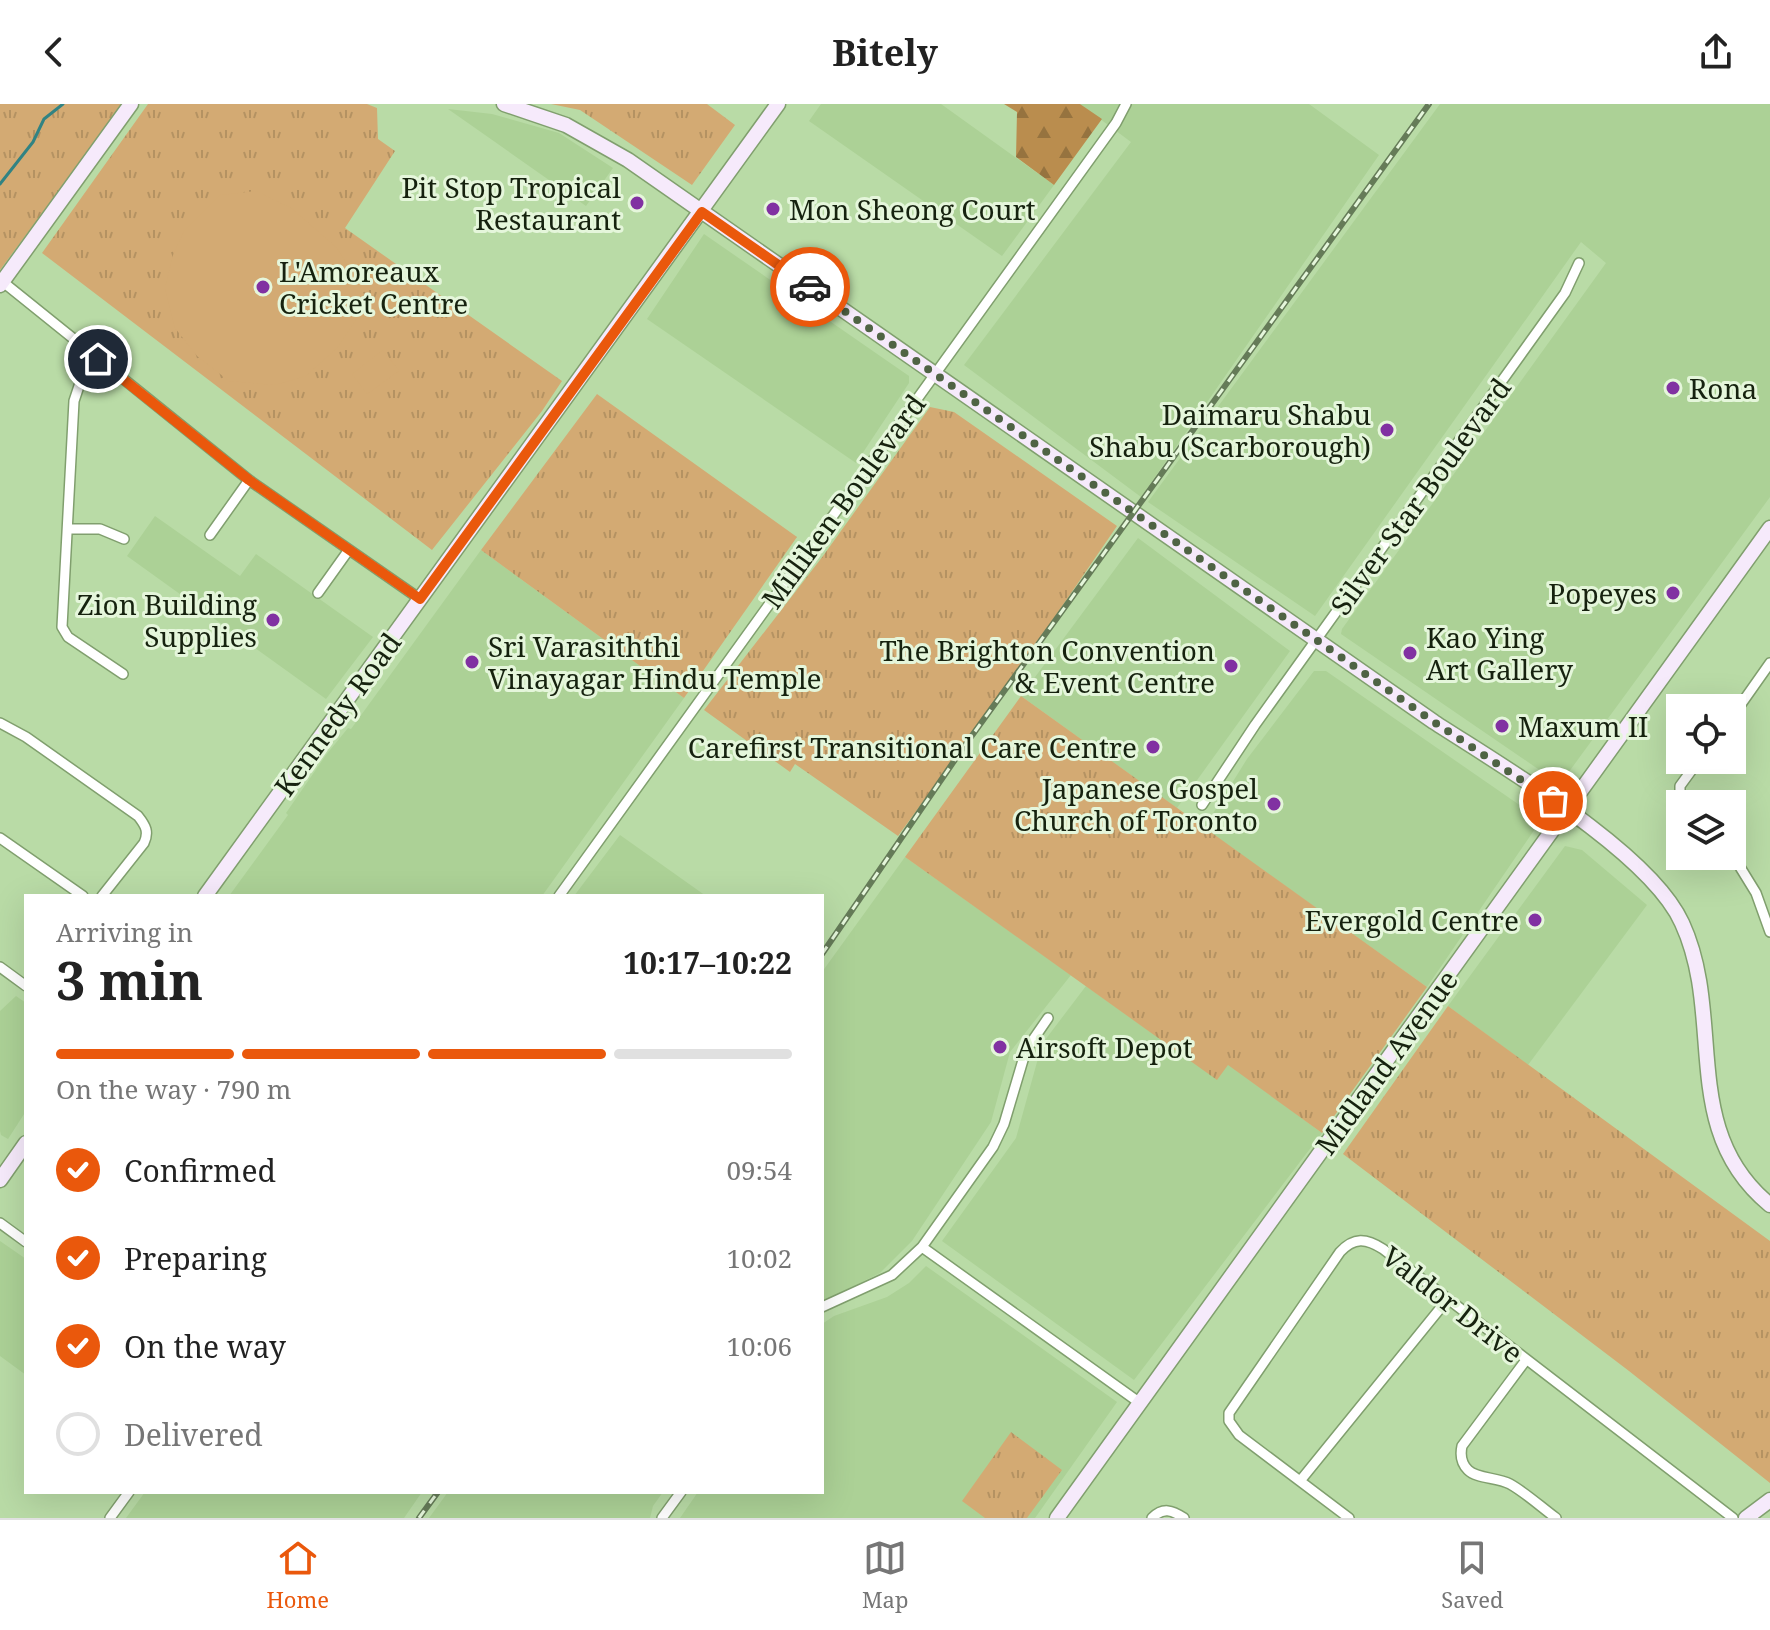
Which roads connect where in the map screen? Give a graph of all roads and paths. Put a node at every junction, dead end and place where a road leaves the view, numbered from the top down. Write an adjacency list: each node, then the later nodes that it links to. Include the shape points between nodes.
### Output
1 (131, 104): 7 (main road)
2 (504, 104): 5 (main road, via 566,125)
3 (778, 104): 5 (main road, Kennedy Road)
4 (1126, 104): 9 (street, Milliken Boulevard)
5 (702, 212): 9 (main road); 17 (main road, Kennedy Road)
6 (1579, 263): 18 (street, Silver Star Boulevard, via 1565,293)
7 (1, 284): 8 (street)
8 (98, 359): 10 (street); 12 (street, via 74,401)
9 (935, 373): 18 (main road); 30 (street, Milliken Boulevard)
10 (249, 480): 13 (street); 15 (street)
11 (1770, 528): 24 (main road, Midland Avenue)
12 (69, 529): 14 (street, via 100,529); 20 (street, via 64,632)
13 (210, 535)
14 (124, 539)
15 (348, 551): 16 (street); 17 (street)
16 (318, 593)
17 (420, 599): 29 (main road, Kennedy Road)
18 (1316, 640): 23 (street, Silver Star Boulevard); 24 (main road)
19 (1770, 663): 21 (street)
20 (123, 674)
21 (1746, 697)
22 (0, 723): 28 (street, via 144,824 144,843)
23 (1202, 805)
24 (1567, 810): 37 (main road, via 1643,872 1681,920 1697,966 1718,1132 1742,1176); 44 (main road, Midland Avenue)
25 (0, 838): 27 (street)
26 (1742, 870): 31 (street)
27 (80, 894)
28 (104, 894)
29 (206, 894)
30 (560, 894)
31 (1770, 932)
32 (0, 967): 33 (street)
33 (24, 985)
34 (1048, 1018): 40 (street, via 1026,1050 993,1147)
35 (24, 1146): 36 (main road)
36 (0, 1180)
37 (1770, 1205)
38 (0, 1223): 39 (street)
39 (24, 1241)
40 (922, 1247): 42 (street, via 892,1275); 44 (street)
41 (1447, 1300): 43 (street, Valdor Drive); 45 (street); 45 (street, Valdor Drive, via 1373,1243 1353,1241 1340,1252 1229,1413 1239,1435)
42 (824, 1306)
43 (1526, 1360): 55 (street, via 1460,1454 1474,1474 1511,1484); 56 (street, Valdor Drive)
44 (1140, 1403): 51 (main road, Midland Avenue)
45 (1300, 1481): 54 (street, Valdor Drive)
46 (128, 1494): 49 (street)
47 (680, 1494): 50 (street)
48 (1770, 1500): 57 (main road)
49 (110, 1518)
50 (662, 1518)
51 (1057, 1518)
52 (1152, 1518): 53 (street, via 1167,1510)
53 (1184, 1518)
54 (1349, 1518)
55 (1556, 1518)
56 (1733, 1518)
57 (1746, 1518)

